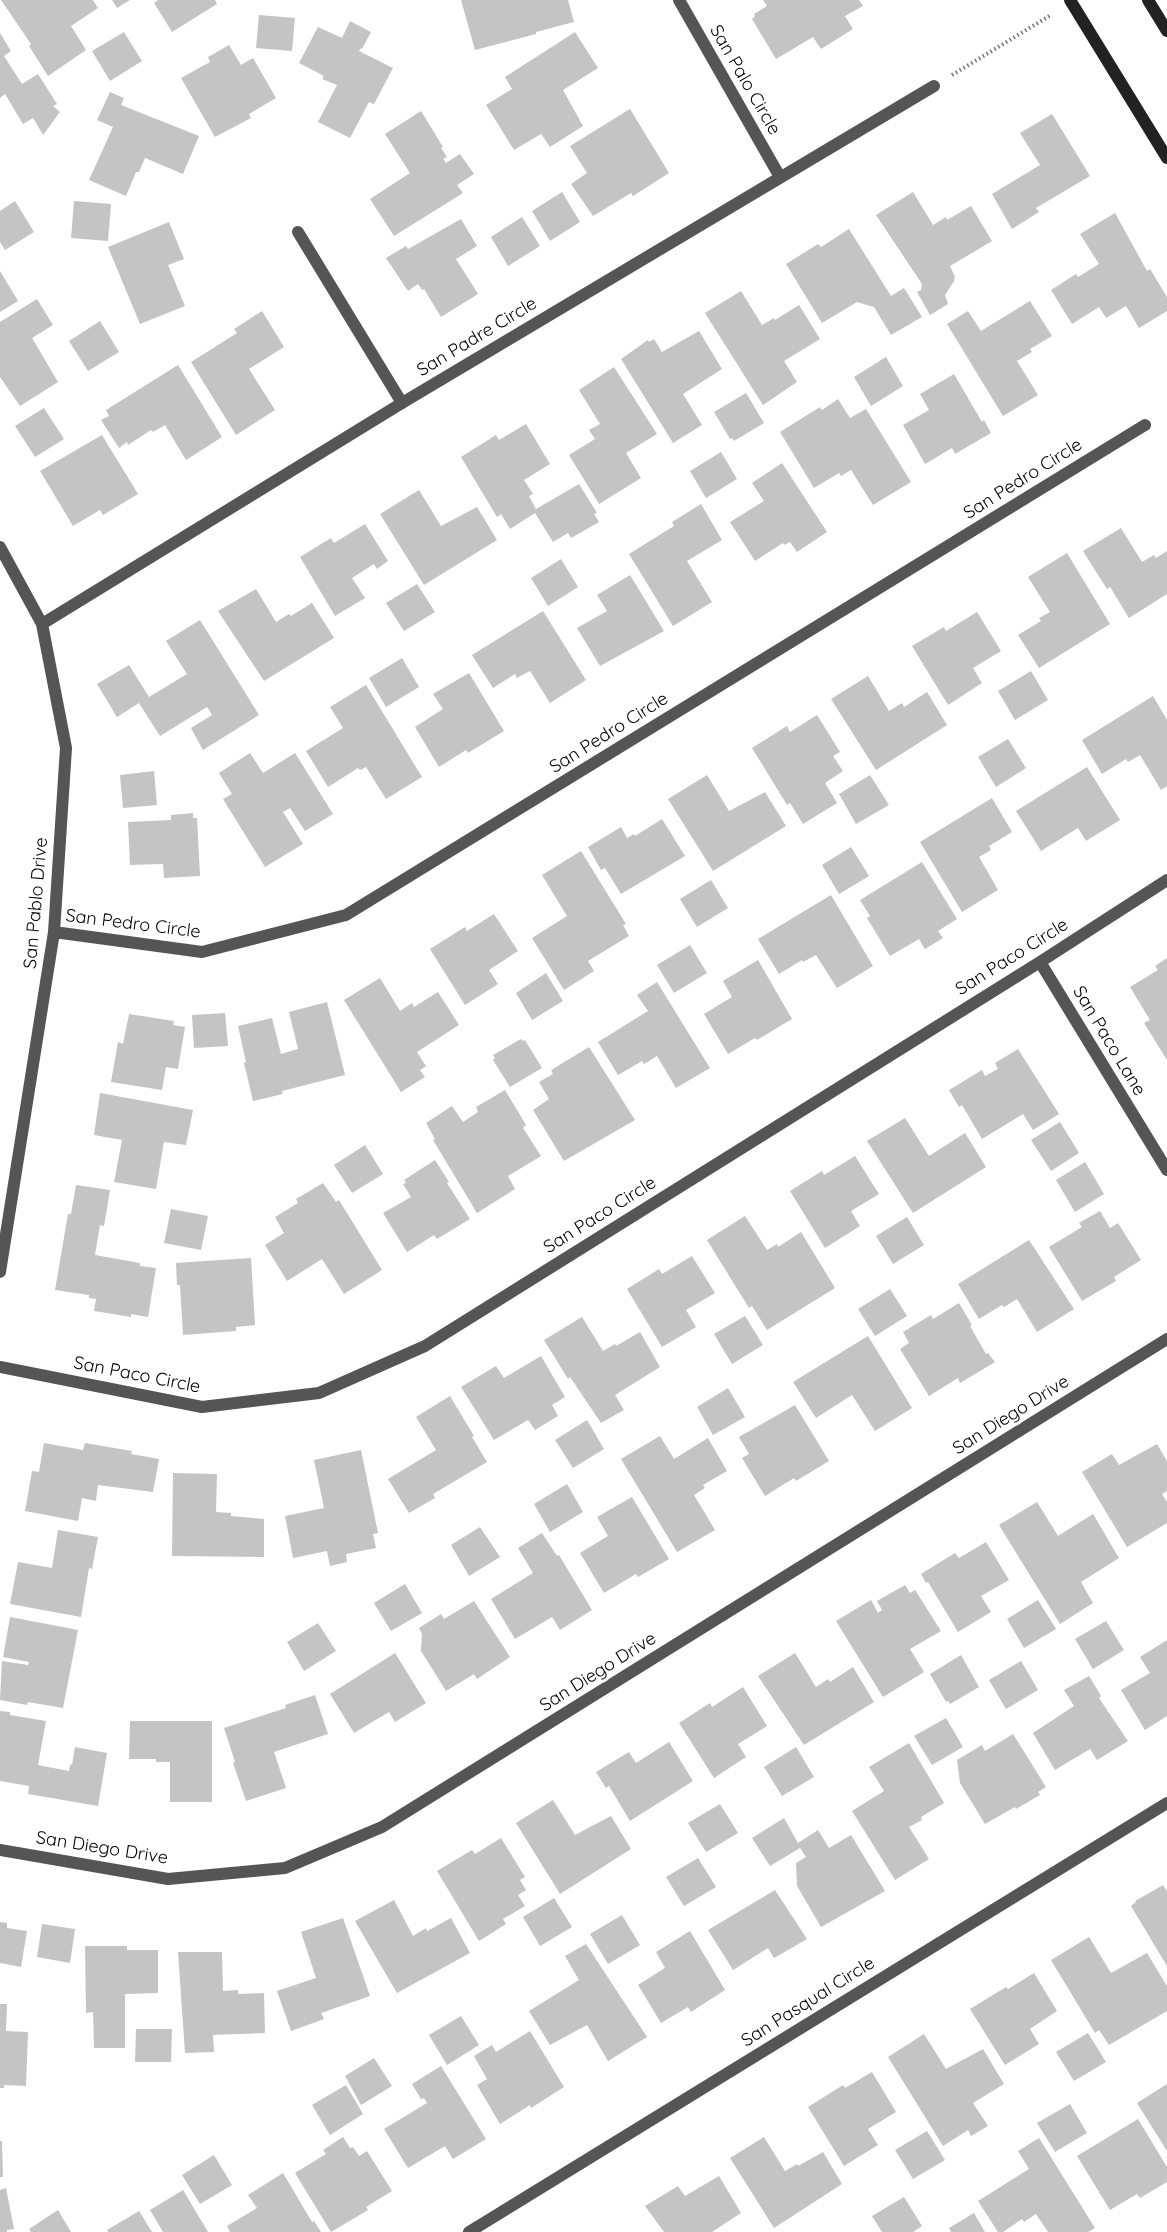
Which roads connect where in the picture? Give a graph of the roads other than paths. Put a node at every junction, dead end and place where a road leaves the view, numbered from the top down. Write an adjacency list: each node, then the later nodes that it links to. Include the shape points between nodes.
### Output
1 (679, 0): 7 (street, San Palo Circle)
2 (1148, 0): 4 (main road)
3 (1071, 1): 6 (main road)
4 (1167, 31)
5 (934, 86): 7 (street, San Padre Circle)
6 (1167, 158)
7 (780, 177): 9 (street, San Padre Circle)
8 (298, 231): 9 (street)
9 (402, 403): 12 (street, San Padre Circle)
10 (1145, 425): 14 (street, San Pedro Circle, via 346,915 202,952)
11 (0, 547): 12 (street, San Pablo Drive)
12 (42, 624): 14 (street, San Pablo Drive, via 66,748)
13 (1167, 880): 15 (street, San Paco Circle)
14 (54, 932): 17 (street, San Pablo Drive)
15 (1040, 962): 16 (street, San Paco Lane); 19 (street, San Paco Circle, via 425,1346 319,1393 202,1407)
16 (1167, 1170)
17 (0, 1272)
18 (1167, 1339): 21 (street, San Diego Drive, via 382,1827 285,1868 168,1879)
19 (0, 1367)
20 (1167, 1803): 22 (street, San Pasqual Circle)
21 (0, 1850)
22 (469, 2232)

